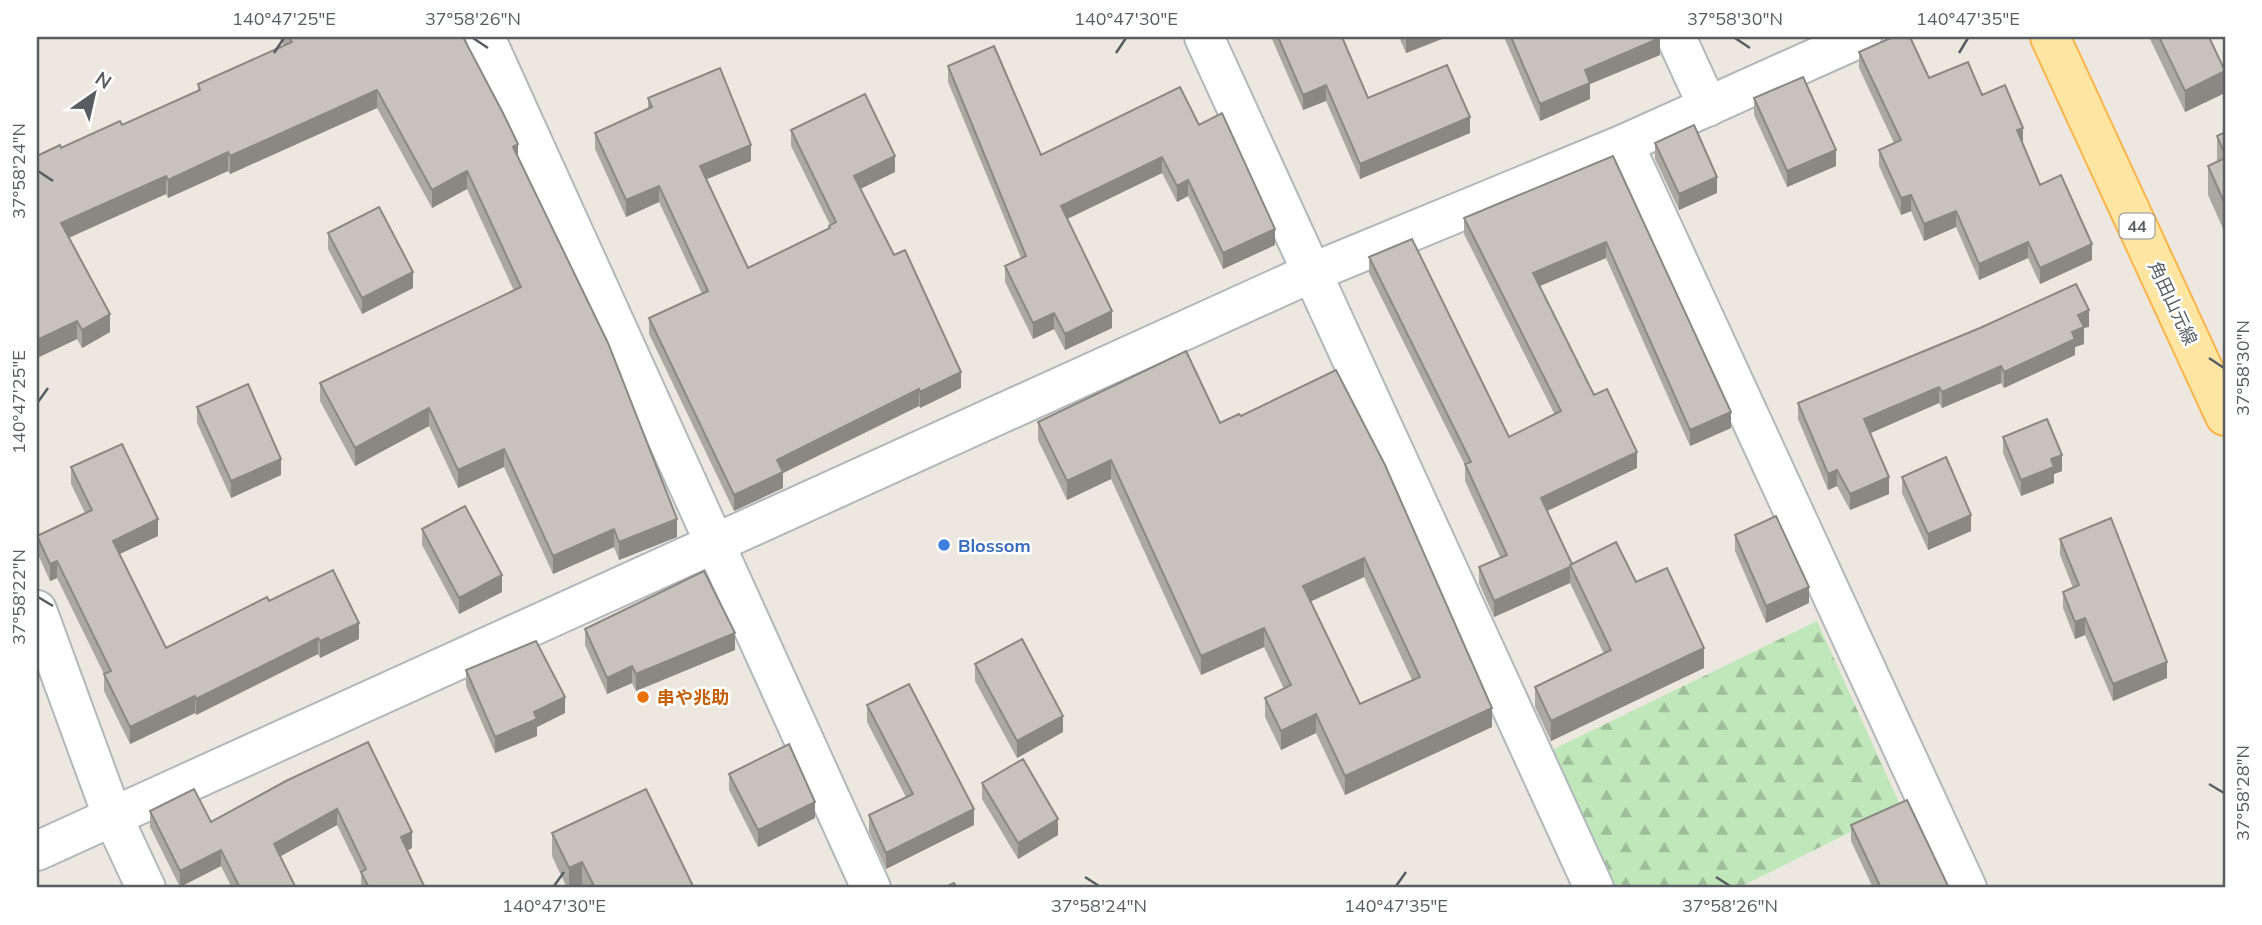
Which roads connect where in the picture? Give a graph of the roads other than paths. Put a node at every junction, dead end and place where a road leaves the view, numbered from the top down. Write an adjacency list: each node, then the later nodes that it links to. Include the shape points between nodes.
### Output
1 (485, 37): 10 (street)
2 (1204, 37): 8 (street)
3 (1676, 37): 6 (street)
4 (1862, 37): 6 (street)
5 (2050, 37): 9 (main road, 角田山元線 / 44)
6 (1708, 107): 7 (street)
7 (1624, 144): 8 (street); 17 (street)
8 (1311, 273): 10 (street); 16 (street)
9 (2225, 416)
10 (712, 542): 12 (street); 15 (street)
11 (37, 610): 12 (street)
12 (112, 816): 13 (street); 14 (street)
13 (37, 850)
14 (146, 888)
15 (871, 888)
16 (1594, 888)
17 (1967, 888)

